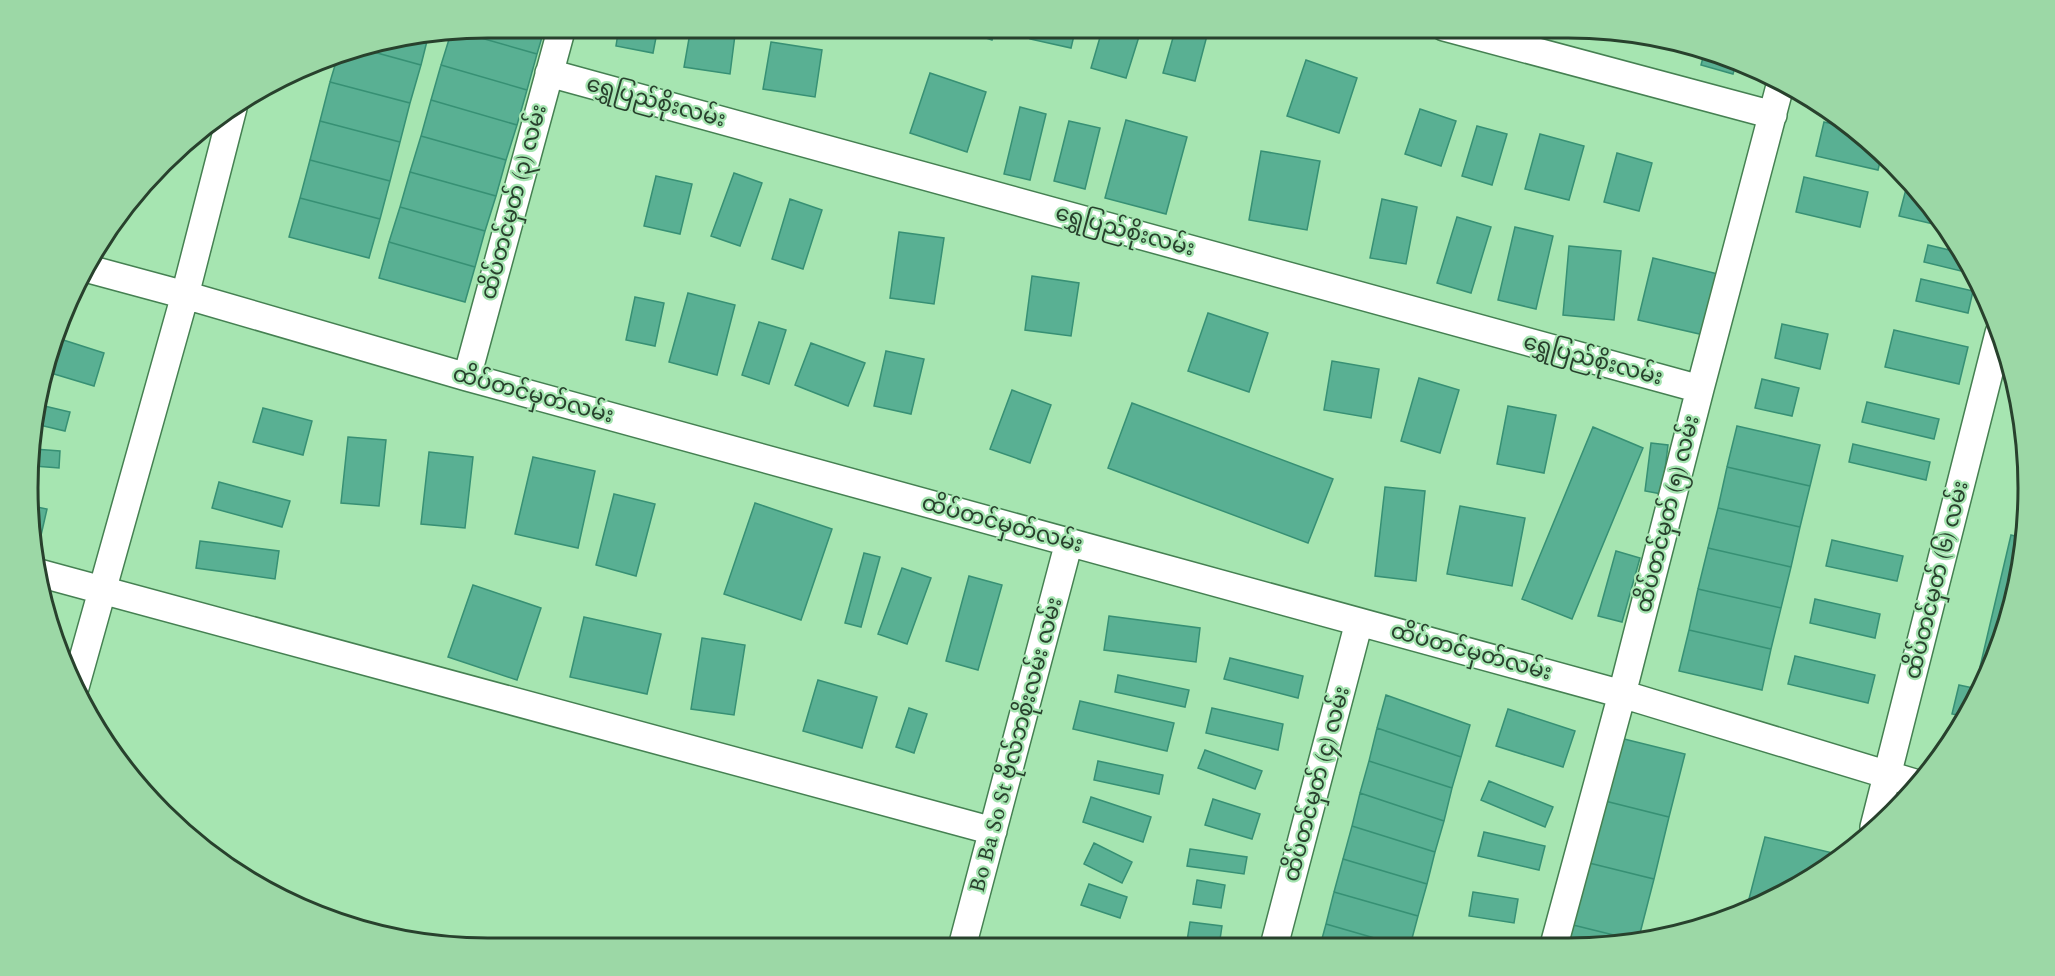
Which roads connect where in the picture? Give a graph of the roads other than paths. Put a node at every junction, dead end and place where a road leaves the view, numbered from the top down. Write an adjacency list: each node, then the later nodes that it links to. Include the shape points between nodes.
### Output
1 (559, 38): 3 (street, ထိပ်တင်မှတ် (၃) လမ်း)
2 (1485, 38): 5 (street)
3 (549, 73): 10 (street, ထိပ်တင်မှတ် (၃) လမ်း); 11 (street, ရွှေပြည်စိုးလမ်း)
4 (1779, 91): 5 (street, ထိပ်တင်မှတ် (၅) လမ်း)
5 (1773, 115): 11 (street, ထိပ်တင်မှတ် (၅) လမ်း)
6 (230, 119): 8 (street)
7 (94, 270): 8 (street, ထိပ်တင်မှတ်လမ်း)
8 (185, 295): 10 (street, ထိပ်တင်မှတ်လမ်း); 14 (street)
9 (1996, 349): 18 (street, ထိပ်တင်မှတ် (၆) လမ်း)
10 (467, 377): 12 (street, ထိပ်တင်မှတ်လမ်း)
11 (1700, 389): 17 (street, ထိပ်တင်မှတ် (၅) လမ်း)
12 (1069, 542): 15 (street, ထိပ်တင်မှတ်လမ်း); 21 (street, Bo Ba So St ဗိုလ်ဘစိုးလမ်း လမ်း)
13 (46, 575): 14 (street)
14 (101, 592): 16 (street); 21 (street)
15 (1359, 622): 17 (street, ထိပ်တင်မှတ်လမ်း); 23 (street, ထိပ်တင်မှတ် (၄) လမ်း)
16 (78, 675)
17 (1622, 694): 18 (street, ထိပ်တင်မှတ်လမ်း); 24 (street, ထိပ်တင်မှတ် (၅) လမ်း)
18 (1888, 775): 19 (street, ထိပ်တင်မှတ်လမ်း); 20 (street, ထိပ်တင်မှတ် (၆) လမ်း)
19 (1909, 781)
20 (1877, 815)
21 (993, 831): 22 (street, Bo Ba So St ဗိုလ်ဘစိုးလမ်း လမ်း)
22 (964, 938)
23 (1276, 938)
24 (1556, 938)

